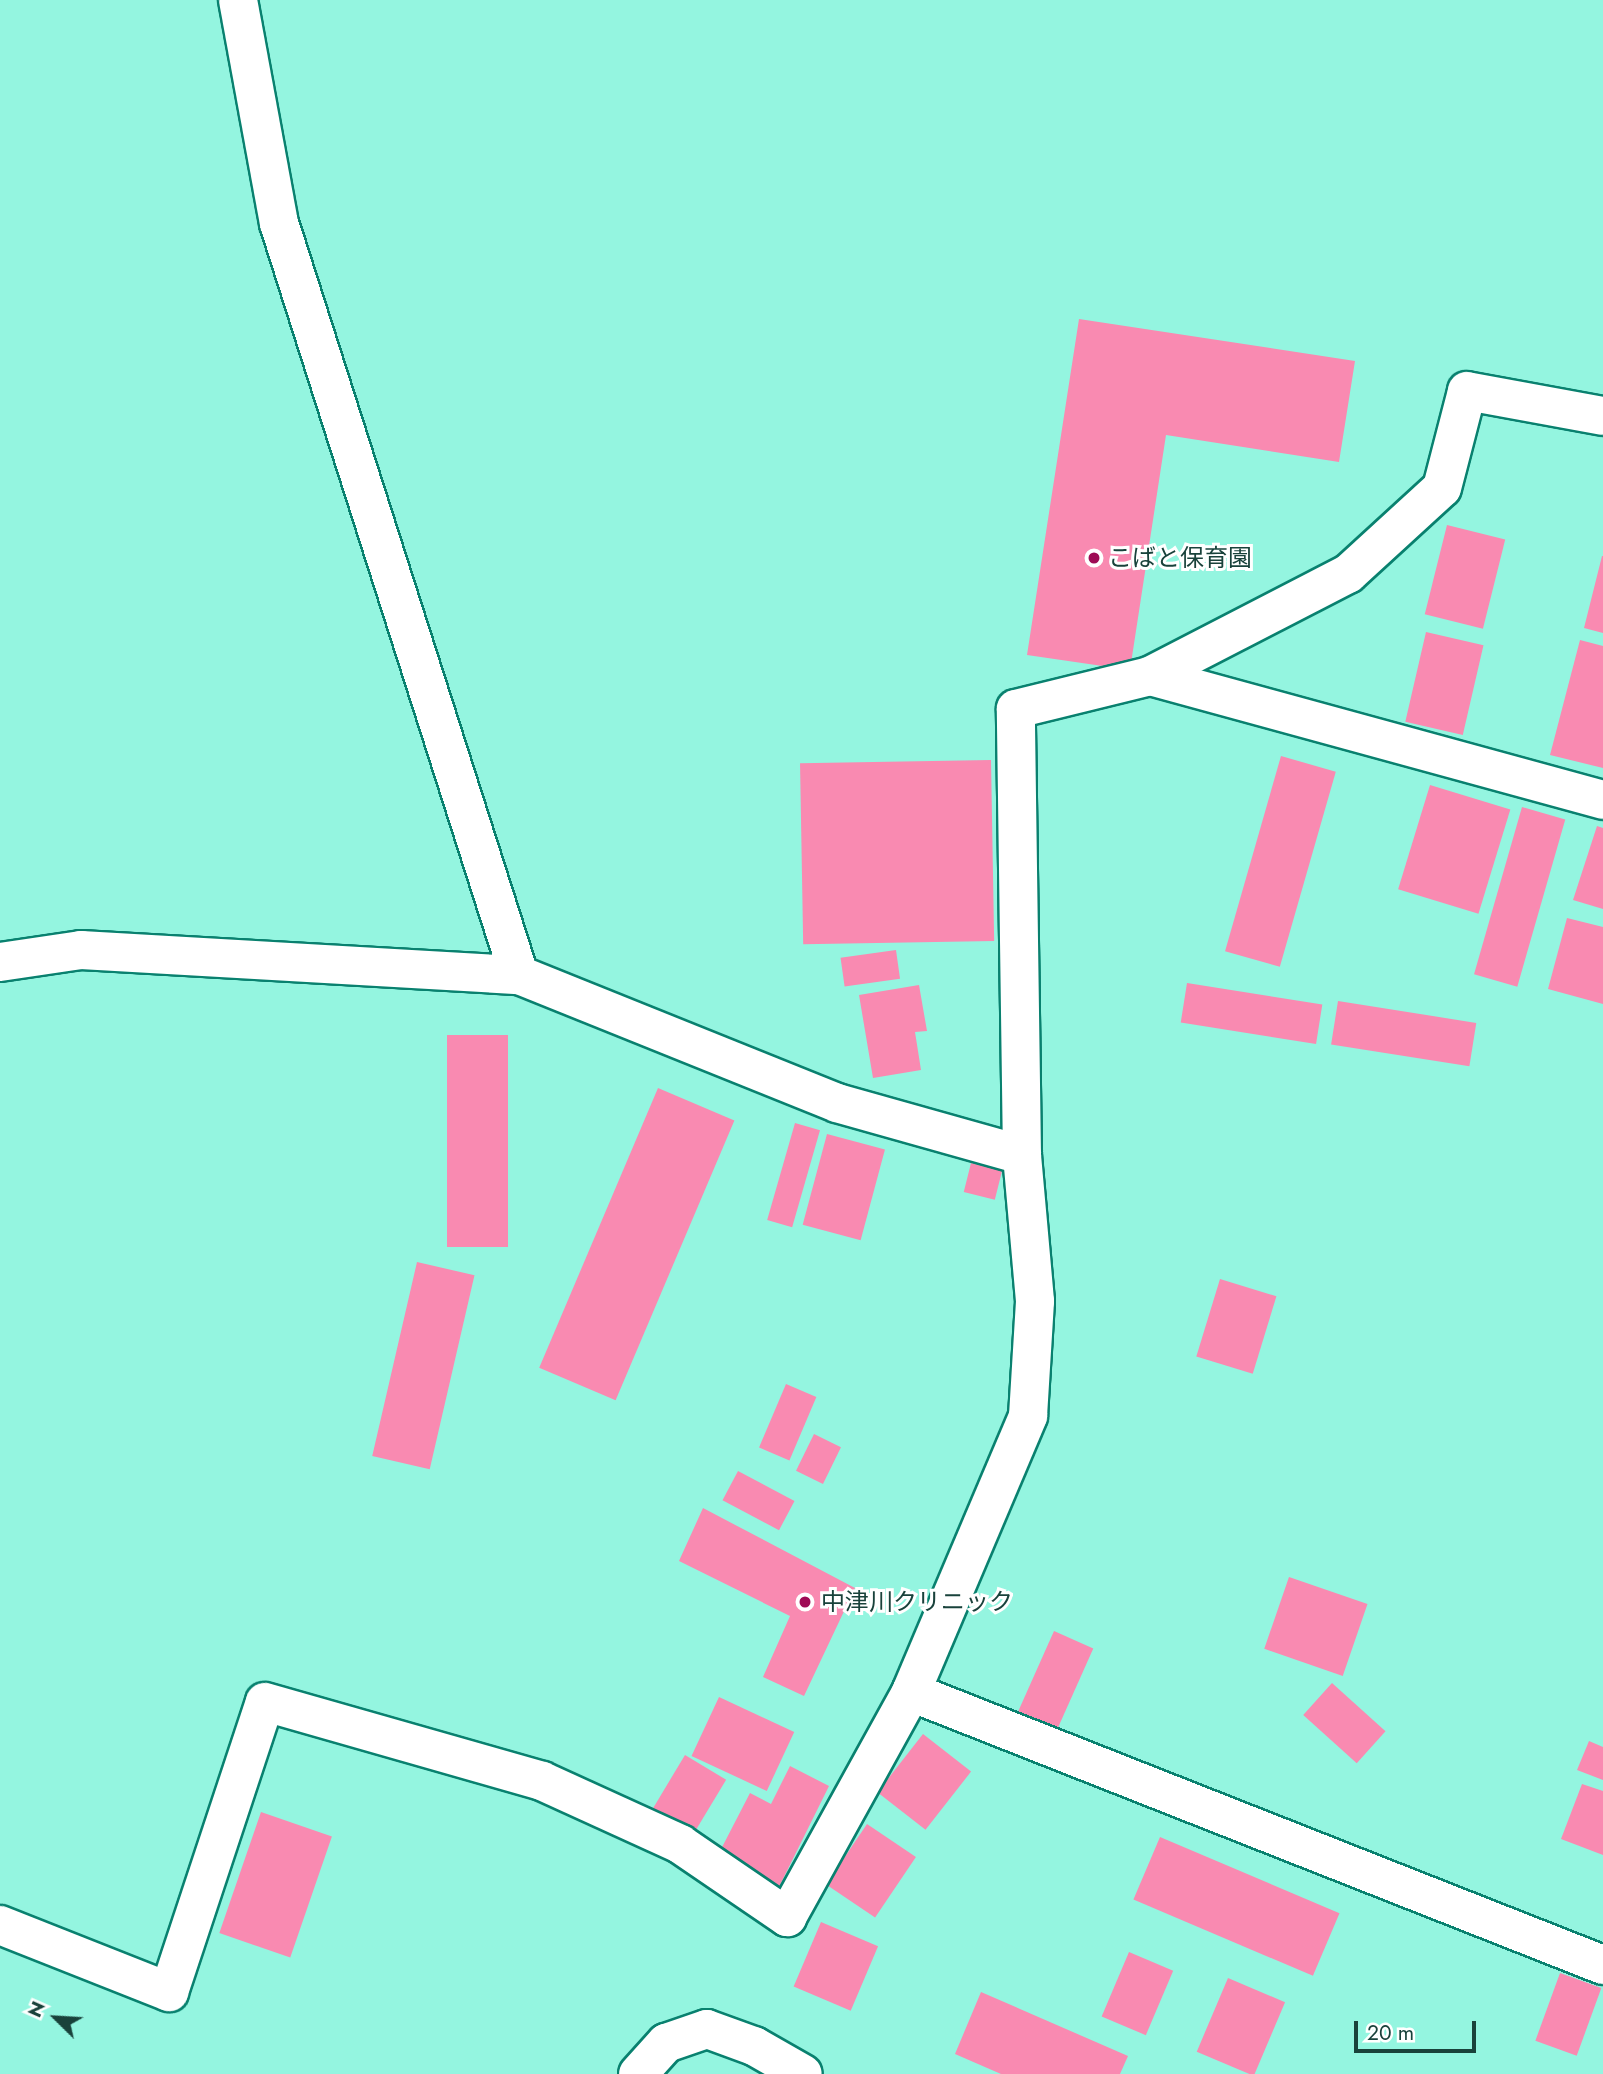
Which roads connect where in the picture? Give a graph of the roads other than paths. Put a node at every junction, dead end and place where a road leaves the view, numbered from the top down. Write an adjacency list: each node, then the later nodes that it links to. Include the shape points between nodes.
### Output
1 (238, 0): 6 (street, via 279,223)
2 (1603, 416): 3 (street, via 1467,391 1442,488 1348,574)
3 (1150, 676): 4 (street); 7 (street, via 1016,709)
4 (1603, 800)
5 (0, 962): 6 (street, via 81,950)
6 (519, 975): 7 (street, via 836,1103)
7 (1022, 1155): 8 (street, via 1035,1301 1028,1416)
8 (911, 1692): 9 (street, via 787,1917 680,1844 541,1781 265,1702 169,1992); 10 (street)
9 (0, 1925)
10 (1603, 1965)
11 (638, 2074): 12 (street, via 666,2043 708,2029 754,2046)
12 (803, 2074)

